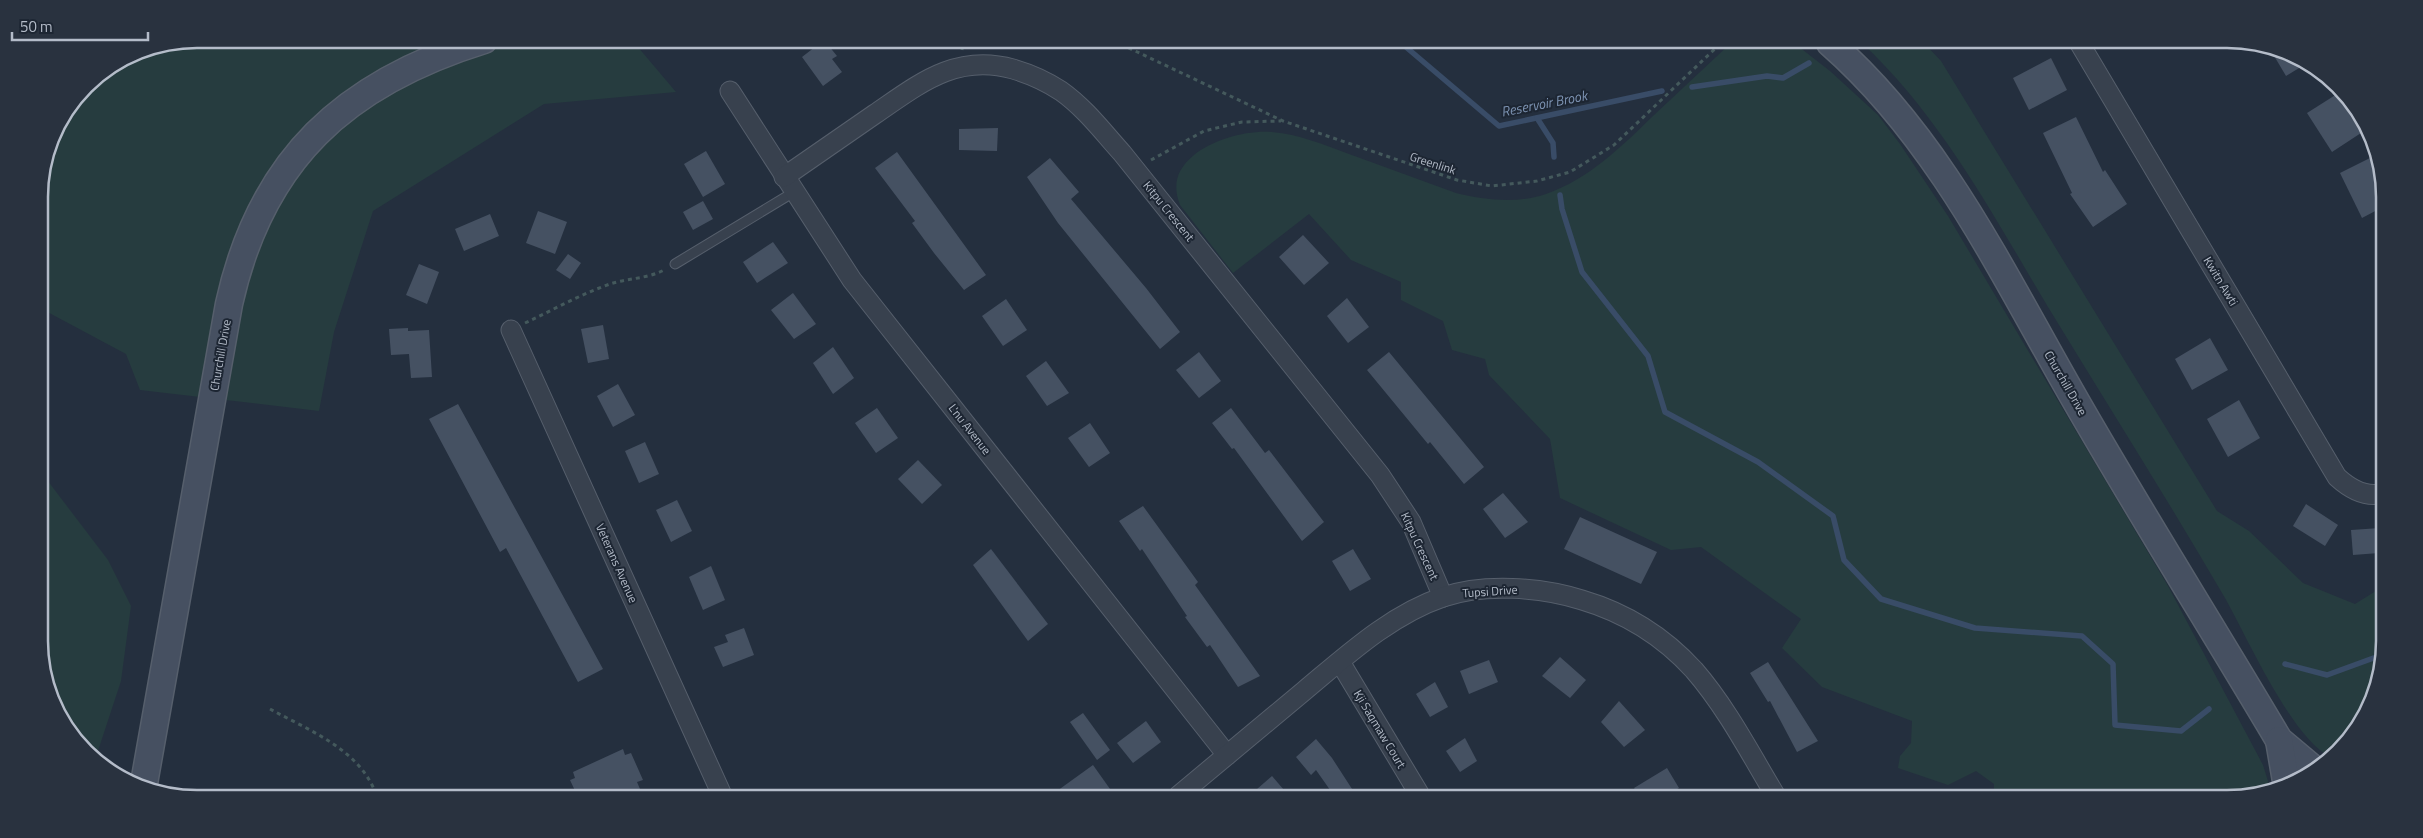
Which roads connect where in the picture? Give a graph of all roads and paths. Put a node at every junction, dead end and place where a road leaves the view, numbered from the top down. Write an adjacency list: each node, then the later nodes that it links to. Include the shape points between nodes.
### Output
1 (461, 48): 20 (main road, Churchill Drive, via 412,65 340,111 294,159 254,223 229,304)
2 (1129, 48): 7 (path, Greenlink)
3 (1716, 48): 7 (path, Greenlink, via 1614,144 1570,172 1537,181 1492,186 1456,180)
4 (1836, 48): 16 (main road, Churchill Drive, via 1884,96 1944,175)
5 (2082, 48): 12 (street, Kwitn Awti, via 2337,477 2356,491)
6 (730, 91): 9 (street, L'nu Avenue)
7 (1282, 121): 8 (path, via 1242,122 1204,131)
8 (1136, 170): 9 (street, Kitpu Crescent, via 1063,92 1024,72 978,64 961,66 928,79); 13 (street, Kitpu Crescent, via 1380,474 1411,522)
9 (789, 184): 10 (lane); 17 (street, L'nu Avenue, via 852,280)
10 (675, 264): 11 (path, via 654,275 602,287)
11 (511, 330): 22 (street, Veterans Avenue)
12 (2376, 494)
13 (1443, 597): 14 (street, Tupsi Drive, via 1394,622); 25 (street, Tupsi Drive, via 1461,592 1506,589 1551,592 1594,604 1639,624 1676,652 1710,690)
14 (1340, 662): 17 (street, Tupsi Drive); 24 (street, Kji Saqmaw Court)
15 (270, 709): 21 (path, via 355,759 366,771)
16 (2279, 740): 18 (main road, Churchill Drive); 19 (main road, Churchill Drive)
17 (1228, 755): 23 (street, Tupsi Drive)
18 (2310, 765)
19 (2286, 778)
20 (144, 781)
21 (374, 790)
22 (720, 790)
23 (1185, 790)
24 (1417, 790)
25 (1772, 790)

